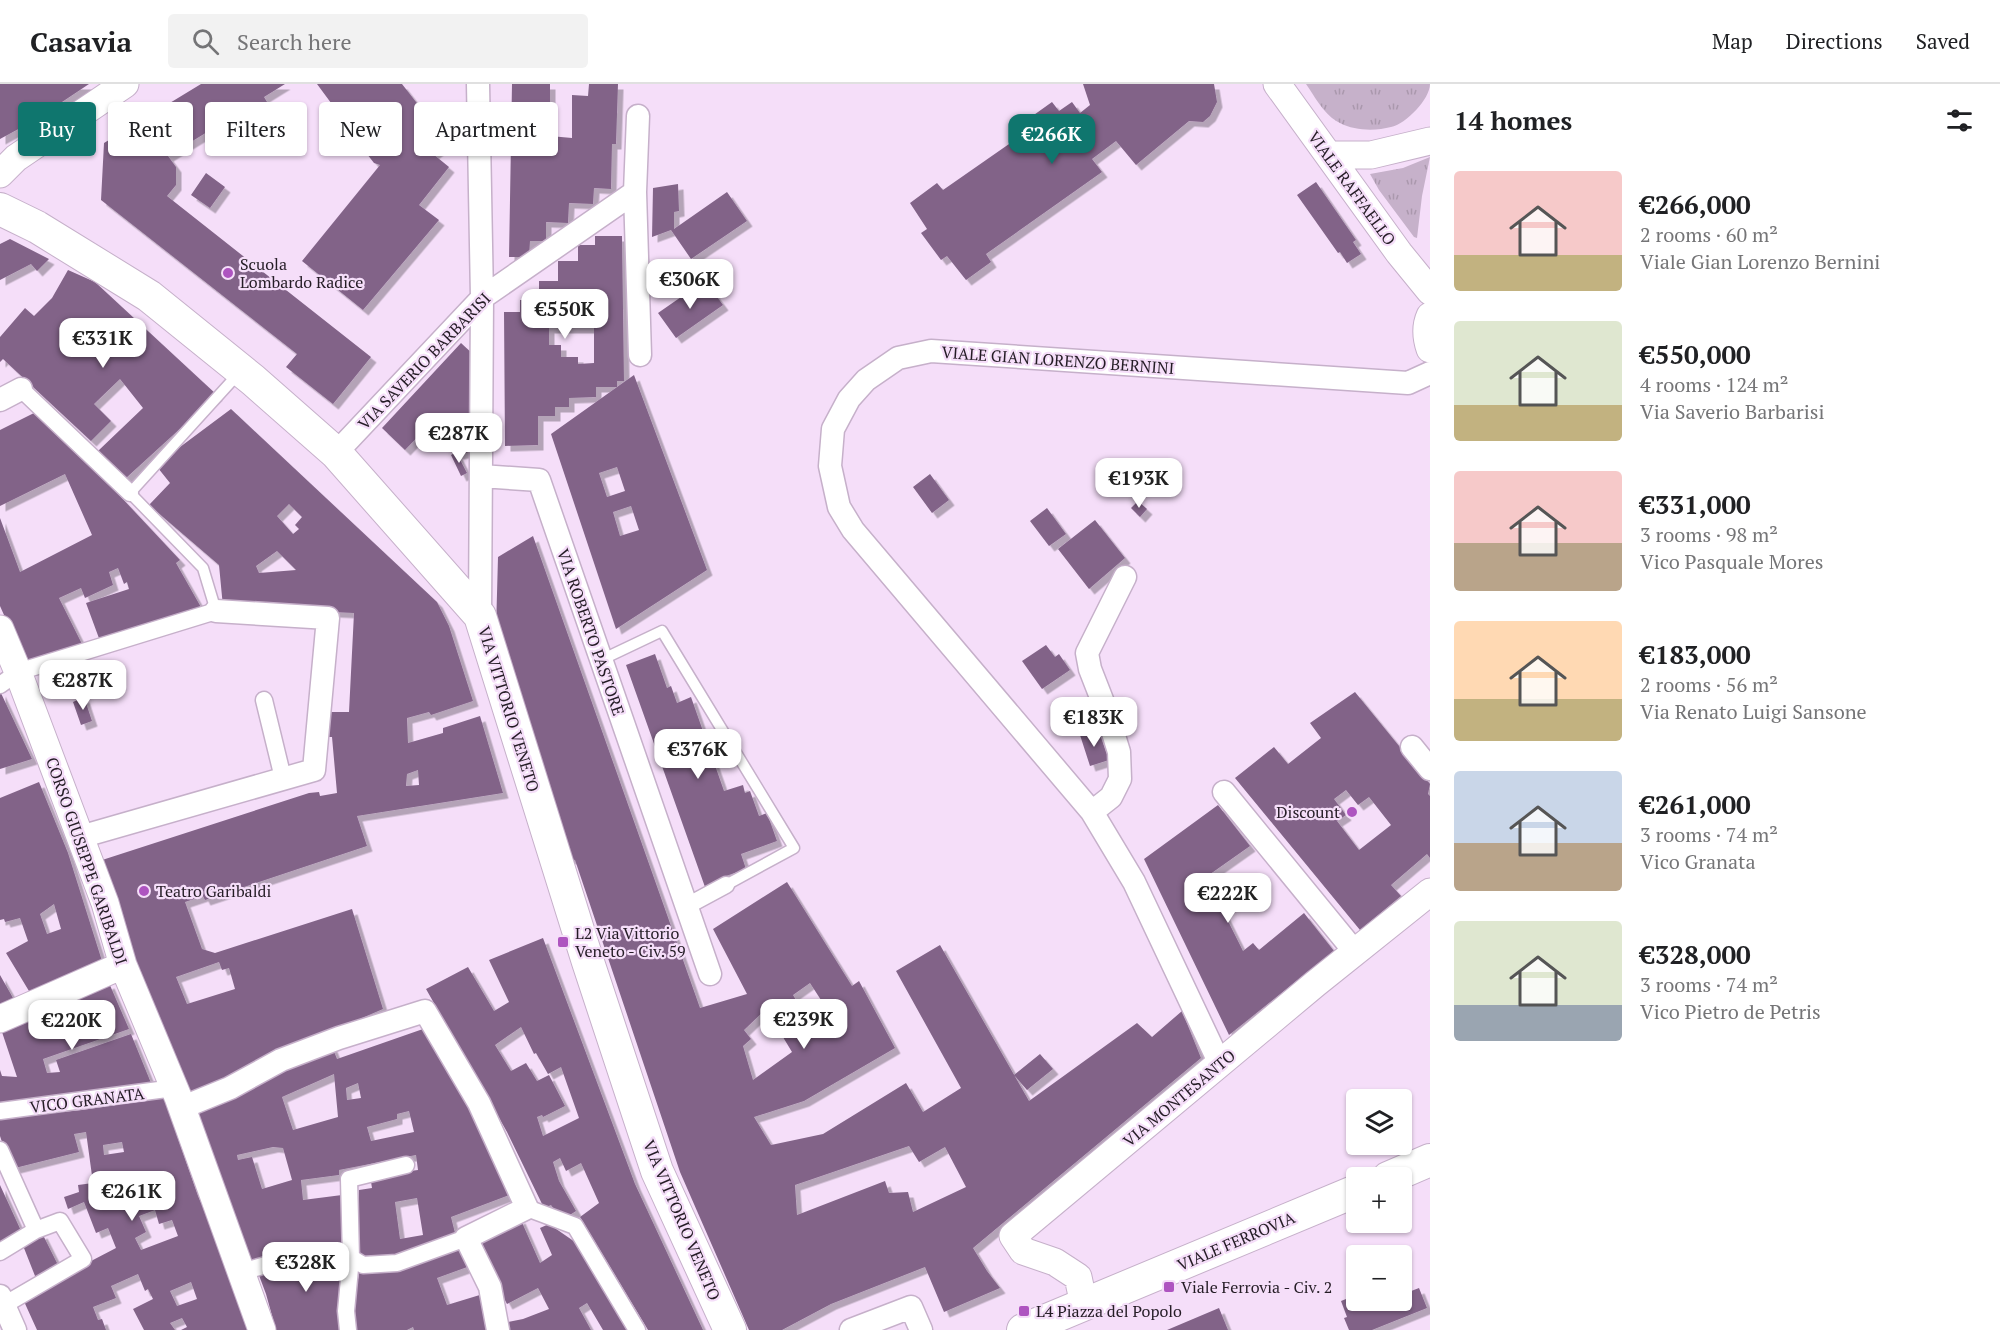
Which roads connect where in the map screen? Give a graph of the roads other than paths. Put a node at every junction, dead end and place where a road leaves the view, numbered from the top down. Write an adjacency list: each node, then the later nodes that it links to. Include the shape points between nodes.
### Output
1 (123, 84): 7 (street, via 15,158)
2 (478, 84): 11 (street)
3 (1277, 84): 6 (street, VIALE RAFFAELLO)
4 (638, 116): 8 (street)
5 (1430, 141): 6 (street, via 1371,155)
6 (1329, 155): 10 (street, VIALE RAFFAELLO)
7 (0, 174)
8 (635, 192): 11 (street, VIA SAVERIO BARBARISI); 14 (street)
9 (0, 209): 15 (main road, VIA VITTORIO VENETO, via 37,227 149,296)
10 (1430, 291)
11 (482, 298): 19 (street, VIA SAVERIO BARBARISI); 20 (street)
12 (1430, 316): 13 (street, via 1426,339)
13 (1430, 349)
14 (640, 355)
15 (242, 371): 19 (main road, VIA VITTORIO VENETO); 21 (lane)
16 (1430, 373): 33 (street, VIALE GIAN LORENZO BERNINI, via 1408,383 931,351 898,358 866,380 849,399 833,429 830,466 839,507 853,530)
17 (21, 389): 18 (street); 21 (street)
18 (0, 400)
19 (336, 453): 24 (main road, VIA VITTORIO VENETO)
20 (481, 476): 24 (street); 26 (street, VIA ROBERTO PASTORE, via 539,480)
21 (130, 493): 23 (lane, via 203,568)
22 (1125, 577): 33 (street, via 1087,653 1119,752 1120,779 1111,797)
23 (216, 611): 27 (street); 31 (street, via 328,618 314,770)
24 (480, 616): 63 (main road, VIA VITTORIO VENETO, via 657,1171)
25 (0, 629): 27 (street, CORSO GIUSEPPE GARIBALDI)
26 (601, 660): 35 (lane, via 662,631 794,848); 37 (street, VIA ROBERTO PASTORE)
27 (9, 678): 34 (street, CORSO GIUSEPPE GARIBALDI)
28 (264, 700): 31 (street)
29 (1412, 747): 30 (street)
30 (1430, 769)
31 (283, 778): 34 (street)
32 (1224, 792): 38 (street)
33 (1092, 812): 42 (street, VIALE GIAN LORENZO BERNINI, via 1134,882)
34 (80, 837): 39 (street, CORSO GIUSEPPE GARIBALDI)
35 (726, 885): 37 (street)
36 (1430, 892): 38 (street, VIA MONTESANTO)
37 (687, 906): 40 (street, VIA ROBERTO PASTORE)
38 (1355, 952): 42 (street, VIA MONTESANTO)
39 (123, 965): 41 (street); 43 (street, CORSO GIUSEPPE GARIBALDI)
40 (710, 974)
41 (0, 1019)
42 (1220, 1064): 57 (street, VIA MONTESANTO, via 1013,1236 1023,1251 1055,1262 1078,1277)
43 (178, 1098): 44 (street, VICO GRANATA); 50 (street, via 230,1088 290,1056 425,1011 479,1103); 55 (street, CORSO GIUSEPPE GARIBALDI)
44 (0, 1111)
45 (0, 1150): 51 (street)
46 (1430, 1160): 48 (main road)
47 (406, 1165): 54 (street, via 349,1179)
48 (1412, 1168)
49 (1346, 1195): 57 (main road, VIALE FERROVIA)
50 (527, 1208): 52 (street); 62 (street, via 575,1226)
51 (36, 1230): 53 (street); 56 (street, via 60,1221 83,1259)
52 (466, 1238): 54 (street, via 397,1263 363,1265); 61 (street, via 490,1287)
53 (0, 1252)
54 (351, 1258): 55 (street, via 342,1252 298,1256); 60 (street)
55 (241, 1272): 59 (street, CORSO GIUSEPPE GARIBALDI)
56 (2, 1300): 58 (street)
57 (1067, 1317): 66 (main road, VIALE FERROVIA)
58 (15, 1330)
59 (262, 1330)
60 (348, 1330)
61 (498, 1330)
62 (637, 1330)
63 (730, 1330)
64 (852, 1330): 65 (street, via 911,1307)
65 (921, 1330)
66 (1023, 1330)

